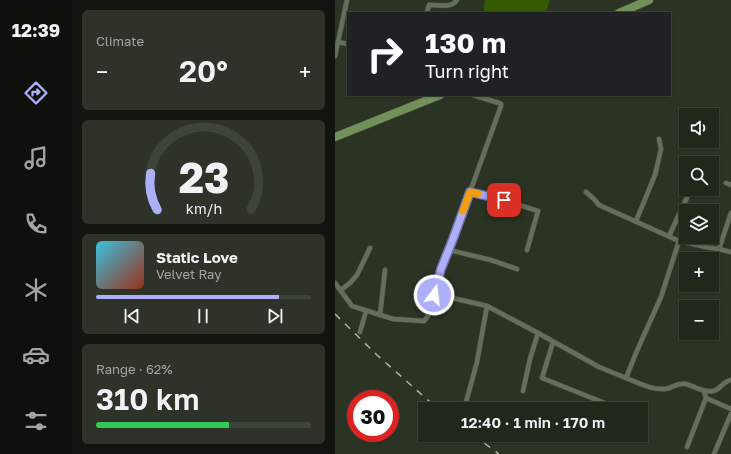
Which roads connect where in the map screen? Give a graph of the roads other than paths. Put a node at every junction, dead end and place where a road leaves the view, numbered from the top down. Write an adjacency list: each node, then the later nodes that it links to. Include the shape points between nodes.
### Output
1 (347, 0): 6 (street)
2 (457, 0): 4 (street, via 445,6 429,5)
3 (649, 0): 5 (highway)
4 (427, 12)
5 (621, 12)
6 (338, 42): 7 (street); 8 (street)
7 (347, 44)
8 (335, 56)
9 (438, 96): 11 (highway)
10 (476, 96): 13 (street, via 501,104)
11 (335, 137)
12 (659, 139): 17 (street, via 661,149 655,175)
13 (470, 192): 23 (street); 24 (street, via 537,211)
14 (586, 192): 17 (street, via 599,204)
15 (688, 196): 18 (street)
16 (731, 213): 22 (street)
17 (636, 221): 18 (street)
18 (669, 236): 19 (street)
19 (679, 241): 37 (street, via 661,298)
20 (692, 244): 22 (street)
21 (370, 248): 29 (street, via 357,275)
22 (719, 249): 25 (street)
23 (449, 250): 26 (street); 30 (street)
24 (527, 250)
25 (731, 252)
26 (517, 269)
27 (385, 270): 33 (street)
28 (335, 283): 29 (street)
29 (341, 290): 32 (street, via 352,306)
30 (434, 295): 31 (street); 33 (street, via 424,321 398,320)
31 (487, 306): 35 (street); 42 (street, via 477,362)
32 (367, 311): 33 (street); 34 (street)
33 (380, 315)
34 (360, 332)
35 (538, 333): 36 (street); 39 (street)
36 (553, 342): 37 (street, via 599,367); 43 (street, via 542,378)
37 (627, 378): 40 (street, via 657,389 686,384)
38 (731, 380): 40 (street, via 717,390)
39 (523, 391)
40 (704, 391): 41 (street)
41 (707, 398): 44 (street); 46 (street)
42 (466, 402)
43 (602, 402)
44 (731, 409)
45 (731, 414): 47 (street)
46 (687, 447)
47 (714, 454)

